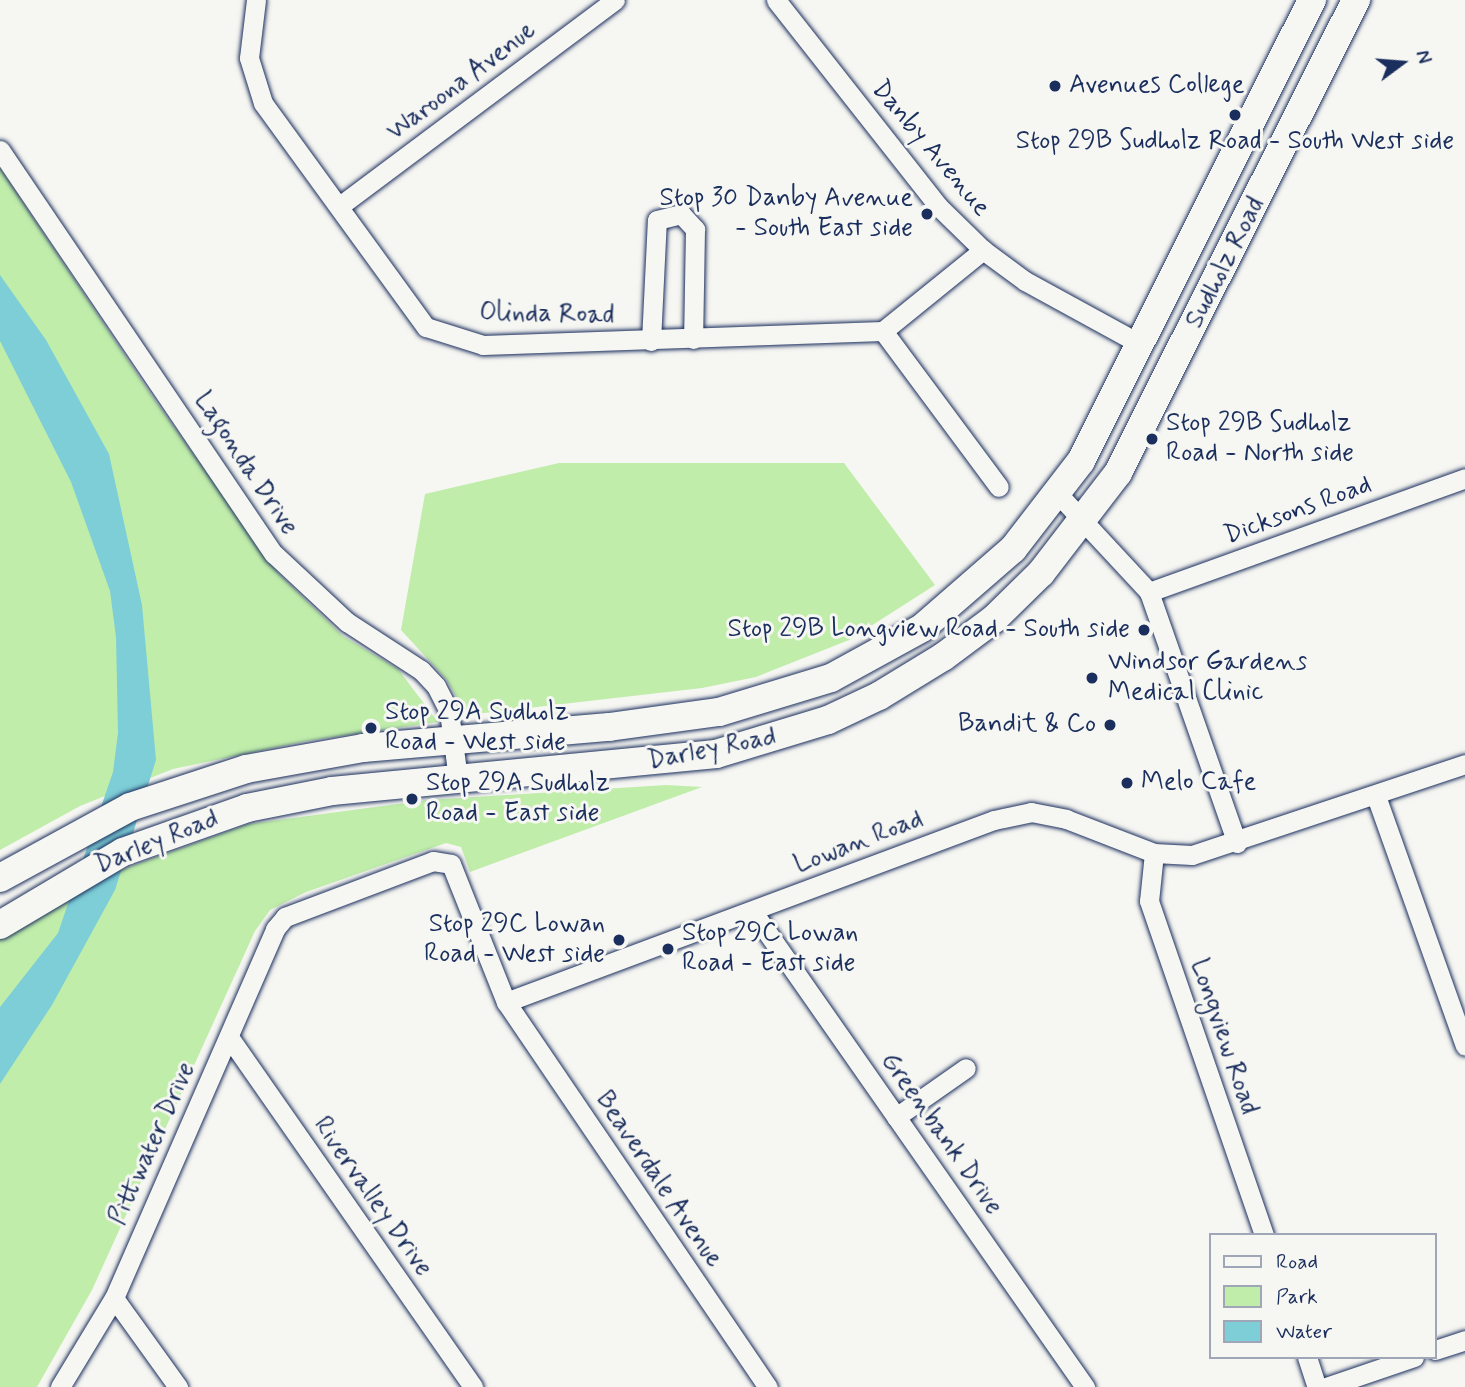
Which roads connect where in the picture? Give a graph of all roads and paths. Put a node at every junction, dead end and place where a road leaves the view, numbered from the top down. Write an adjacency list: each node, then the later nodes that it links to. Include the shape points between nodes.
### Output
1 (256, 0): 7 (street, Olinda Road, via 250,58 262,103)
2 (615, 0): 7 (street, Waroona Avenue)
3 (776, 0): 8 (street, Danby Avenue, via 938,206)
4 (1312, 0): 12 (main road, Sudholz Road)
5 (1356, 0): 13 (main road, Sudholz Road)
6 (0, 150): 19 (street, Lagonda Drive, via 274,554 347,622 421,670 444,698)
7 (341, 205): 11 (street, Olinda Road, via 426,327 483,345)
8 (983, 250): 9 (street); 12 (street, Danby Avenue, via 1025,281)
9 (883, 331): 10 (street, Olinda Road); 15 (street)
10 (693, 339): 11 (street, Olinda Road); 11 (street, via 695,229 681,214 657,220)
11 (651, 341)
12 (1142, 345): 13 (main road); 16 (main road, Sudholz Road, via 1097,432)
13 (1172, 370): 17 (main road, Sudholz Road, via 1130,453)
14 (1465, 478): 18 (street, Dicksons Road)
15 (999, 487)
16 (1058, 494): 17 (street); 19 (main road, Darley Road, via 1013,549 946,611 831,678 761,702 689,717)
17 (1086, 520): 18 (street); 21 (main road, Darley Road, via 1041,573 969,639 915,676 828,720 716,754)
18 (1149, 592): 23 (street)
19 (453, 740): 21 (street, Lagonda Drive); 25 (main road, Darley Road, via 296,758 182,789 130,807)
20 (1465, 764): 22 (street, Lowan Road)
21 (458, 779): 28 (main road, Darley Road, via 310,794 177,830 104,861)
22 (1376, 796): 23 (street, Lowan Road); 31 (street)
23 (1237, 843): 24 (street, Lowan Road, via 1192,855)
24 (1154, 853): 26 (street, Lowan Road, via 1066,819 1031,812 994,820); 34 (street, Longview Road, via 1149,901)
25 (0, 878)
26 (753, 912): 29 (street, Lowan Road); 33 (street, Greenbank Drive)
27 (285, 918): 29 (street, Beaverdale Avenue, via 433,861 451,864); 30 (street, Pittwater Drive, via 275,929)
28 (8, 919)
29 (506, 1002): 43 (street, Beaverdale Avenue)
30 (229, 1037): 35 (street, Pittwater Drive); 42 (street, Rivervalley Drive)
31 (1465, 1046)
32 (966, 1068): 33 (street)
33 (897, 1117): 44 (street, Greenbank Drive)
34 (1263, 1233)
35 (114, 1298): 40 (street, Pittwater Drive); 41 (street)
36 (1465, 1340): 37 (street)
37 (1437, 1349)
38 (1308, 1359): 45 (street)
39 (1408, 1359): 46 (street)
40 (60, 1387)
41 (178, 1387)
42 (473, 1387)
43 (768, 1387)
44 (1085, 1387)
45 (1317, 1387)
46 (1326, 1387)

